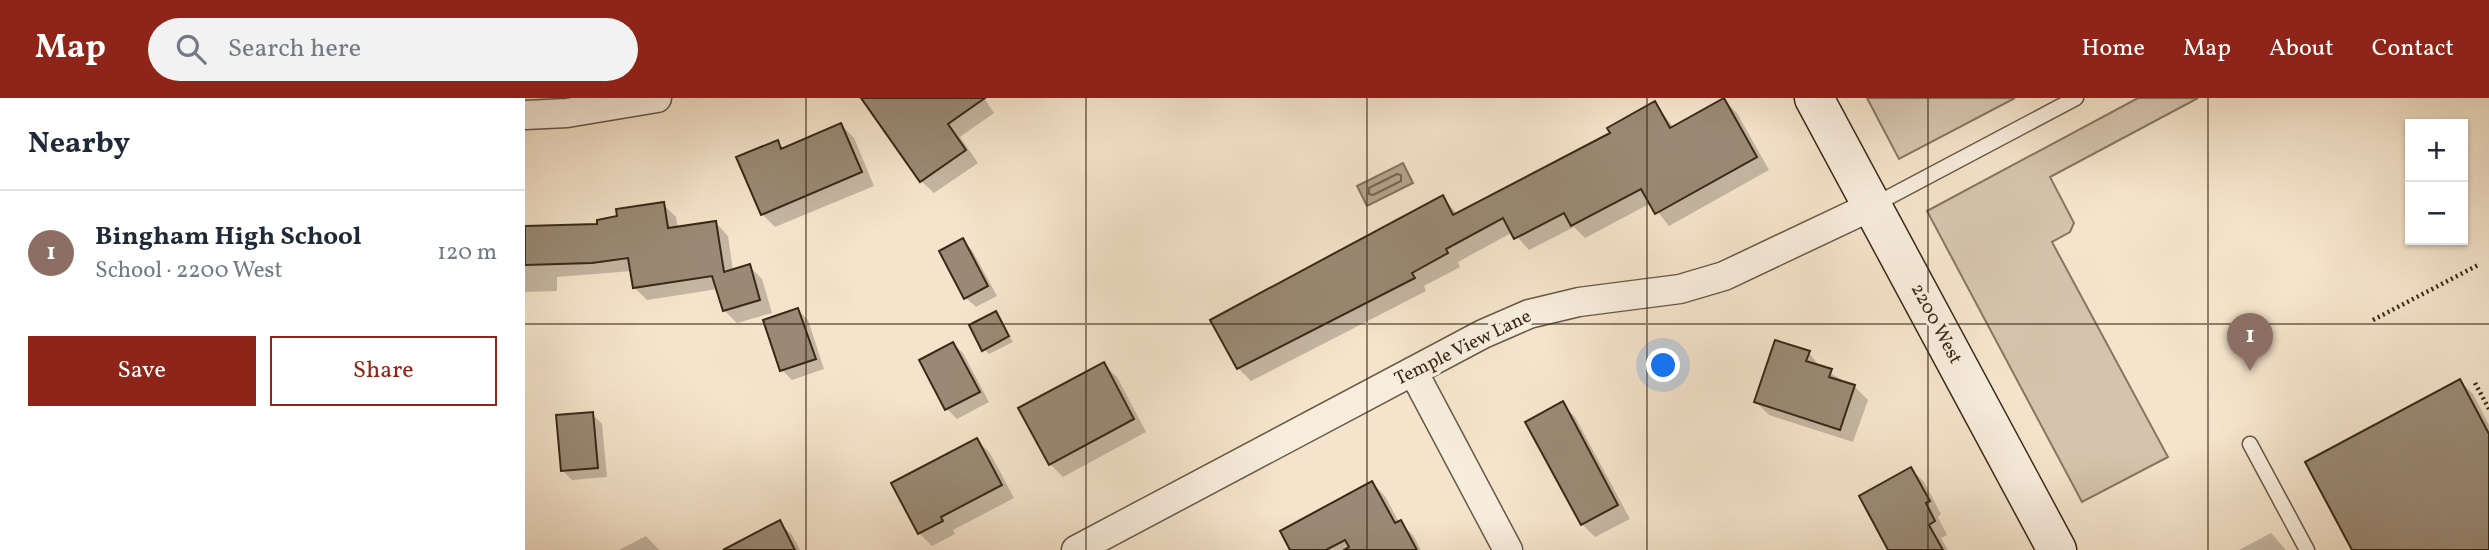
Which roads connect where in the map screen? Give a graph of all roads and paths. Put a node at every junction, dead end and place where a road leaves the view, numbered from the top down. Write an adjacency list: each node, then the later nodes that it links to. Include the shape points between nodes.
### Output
1 (657, 98): 4 (street)
2 (1814, 98): 5 (street, 2200 West)
3 (2077, 98): 5 (lane)
4 (525, 115)
5 (1872, 206): 8 (street, Temple View Lane, via 1724,276 1681,289 1579,302 1529,314); 14 (street, 2200 West)
6 (2480, 264): 7 (path)
7 (2373, 320)
8 (1413, 371): 12 (street, Temple View Lane); 13 (street)
9 (2475, 383): 10 (path)
10 (2489, 409)
11 (2250, 444): 15 (lane)
12 (1076, 550)
13 (1508, 550)
14 (2057, 550)
15 (2307, 550)

